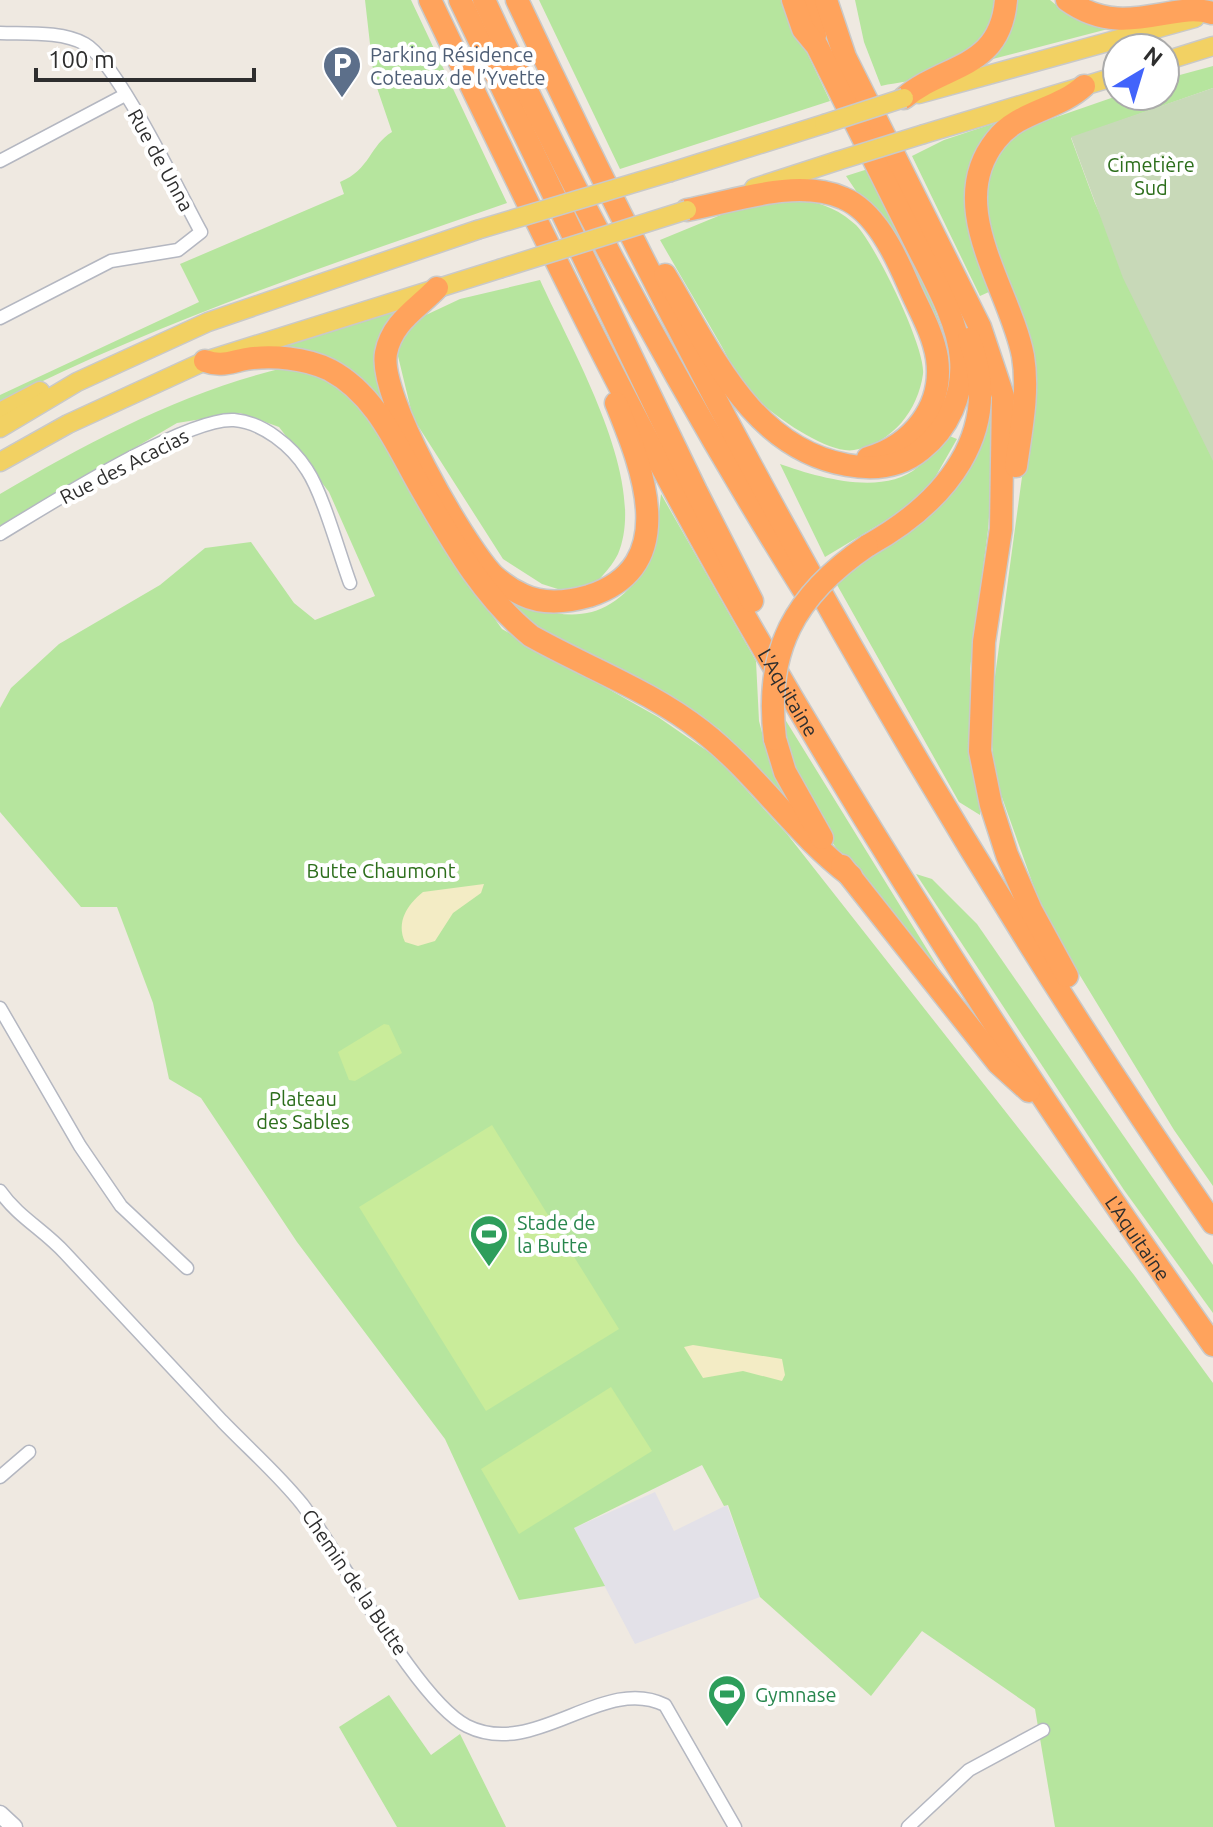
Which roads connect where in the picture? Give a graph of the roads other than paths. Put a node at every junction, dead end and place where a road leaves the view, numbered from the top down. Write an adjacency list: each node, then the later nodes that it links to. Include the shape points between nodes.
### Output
1 (430, 0): 27 (highway, L'Aquitaine)
2 (460, 0): 38 (highway)
3 (484, 0): 37 (highway, via 685,396 831,634)
4 (517, 0): 21 (highway)
5 (793, 0): 13 (highway, via 803,29)
6 (811, 0): 13 (highway)
7 (826, 0): 20 (highway, via 845,57)
8 (843, 0): 20 (highway, via 872,86)
9 (1006, 0): 19 (highway, via 997,34 986,49 968,65 920,85)
10 (1067, 0): 11 (highway, via 1114,19 1198,5)
11 (1213, 13): 19 (main road)
12 (0, 33): 18 (street, Rue de Unna, via 55,36 85,44 109,67)
13 (817, 46): 24 (highway)
14 (1213, 46): 15 (main road)
15 (1181, 56)
16 (1101, 81): 17 (main road)
17 (1084, 86): 23 (main road, bridge); 34 (highway, via 1068,101 1009,126 986,156 977,183 981,236 1023,357 1022,420)
18 (125, 95): 22 (street); 26 (street, Rue de Unna, via 201,232 178,250 111,261)
19 (904, 98): 29 (main road, bridge, via 477,230 208,322)
20 (877, 118): 34 (highway, via 991,354 1006,421)
21 (591, 158): 33 (highway, via 608,171 658,264 745,404 795,447); 37 (highway, via 643,265)
22 (0, 161)
23 (687, 210): 25 (main road, bridge); 33 (highway, via 801,189 824,192 846,199 883,236 931,337 937,381 932,402 906,441)
24 (928, 270): 33 (highway, via 961,358 961,386 953,409 921,451 901,462 882,469); 39 (highway, bridge, via 938,278 975,354 975,427 940,493 821,583 788,629 774,670 775,739 785,772 801,805)
25 (437, 288): 27 (highway, via 404,317 390,341 387,384 402,422 467,539 493,575 526,597 568,601 598,593 633,564 644,541 649,519 645,476 611,392); 28 (main road)
26 (0, 318)
27 (604, 351): 38 (highway, L'Aquitaine, via 719,572)
28 (205, 361): 32 (main road, via 68,424); 39 (highway, via 218,366 248,359 306,361 353,386 386,425 474,577 512,621 701,730)
29 (77, 382): 30 (main road, via 59,381); 31 (main road)
30 (0, 412)
31 (0, 428)
32 (0, 462)
33 (847, 465)
34 (1001, 529): 41 (highway, via 984,642 980,751 1007,855 1073,986)
35 (0, 534): 36 (street, Rue des Acacias, via 180,434 233,420 272,433 307,470)
36 (350, 583)
37 (871, 685): 41 (highway)
38 (836, 770): 42 (highway, L'Aquitaine)
39 (851, 876): 42 (highway, via 998,1063)
40 (0, 1007): 45 (street, via 121,1206)
41 (1081, 1027): 44 (highway)
42 (1051, 1111): 46 (highway, L'Aquitaine)
43 (0, 1191): 52 (street, Chemin de la Butte, via 302,1504 421,1679 466,1726 492,1734 524,1733 617,1700 657,1701 665,1705)
44 (1213, 1223)
45 (187, 1268)
46 (1213, 1345)
47 (29, 1452): 48 (street)
48 (0, 1477)
49 (1043, 1730): 53 (street, via 969,1770)
50 (0, 1814): 51 (main road)
51 (14, 1827)
52 (735, 1827)
53 (908, 1827)

